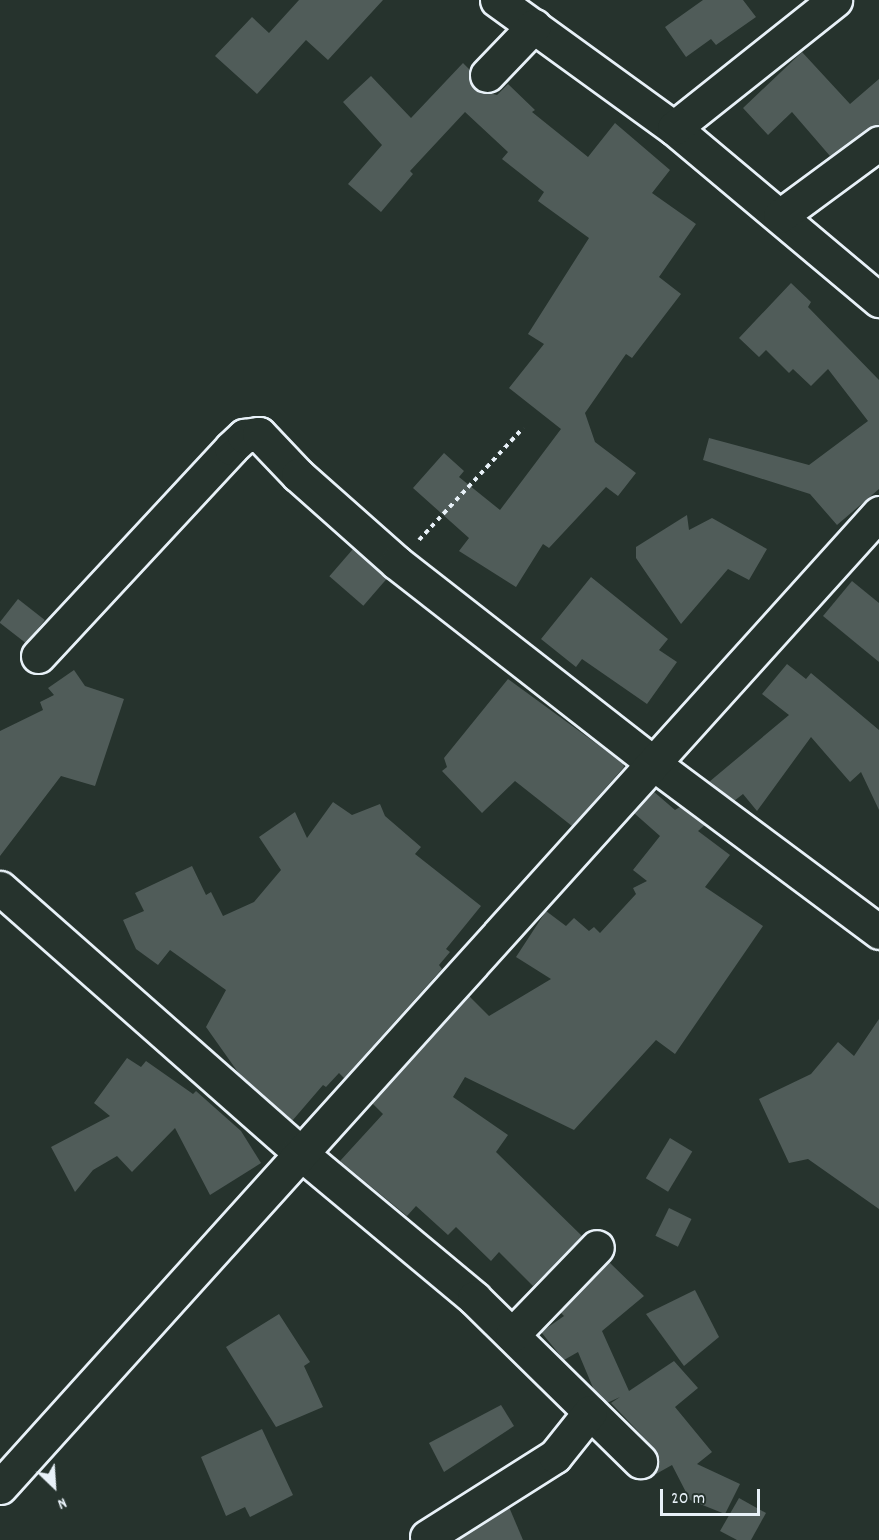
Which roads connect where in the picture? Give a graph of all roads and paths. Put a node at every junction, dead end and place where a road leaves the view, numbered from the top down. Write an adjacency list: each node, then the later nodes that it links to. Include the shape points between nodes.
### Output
1 (497, 0): 3 (street)
2 (835, 0): 5 (street)
3 (534, 26): 4 (street); 5 (street)
4 (487, 75)
5 (674, 128): 7 (street)
6 (879, 143): 7 (street)
7 (780, 216): 8 (street)
8 (879, 300)
9 (523, 428): 11 (path)
10 (879, 513): 13 (street)
11 (397, 563): 12 (street, via 298,475 269,442 259,434 244,436); 13 (street)
12 (38, 656)
13 (654, 764): 15 (street); 16 (street)
14 (0, 888): 16 (street)
15 (879, 932)
16 (299, 1152): 18 (street, via 474,1298); 21 (street)
17 (597, 1247): 18 (street)
18 (512, 1335): 19 (street)
19 (590, 1412): 20 (street); 22 (street, via 555,1456)
20 (640, 1461)
21 (0, 1487)
22 (427, 1537)

